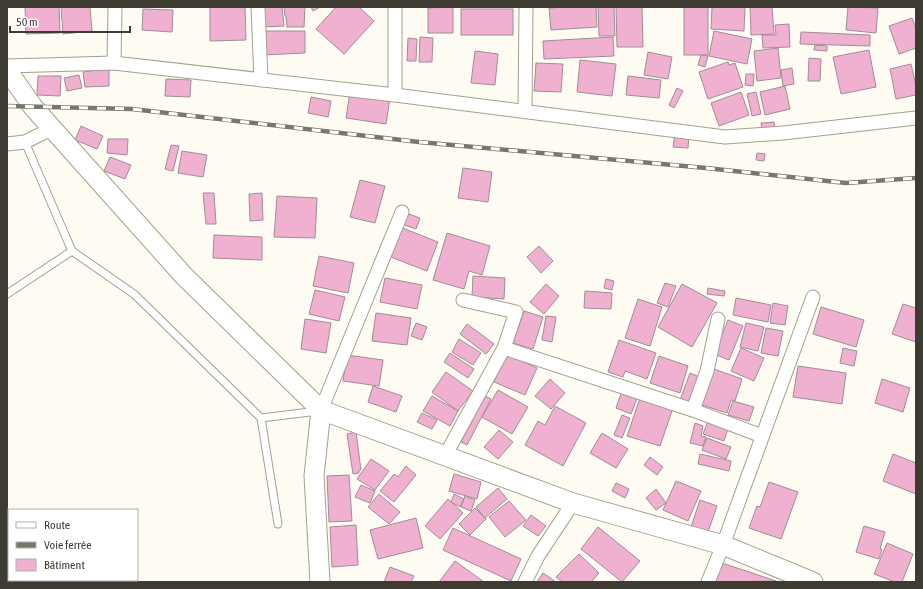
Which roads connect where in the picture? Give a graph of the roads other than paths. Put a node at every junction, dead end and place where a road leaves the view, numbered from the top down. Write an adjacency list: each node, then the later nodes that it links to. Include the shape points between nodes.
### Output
1 (115, 7): 5 (street)
2 (258, 7): 8 (street)
3 (395, 7): 9 (street)
4 (526, 7): 10 (street)
5 (114, 64): 6 (street); 8 (street)
6 (7, 66)
7 (7, 70): 12 (street, via 33,107)
8 (261, 80): 9 (street)
9 (395, 95): 10 (street)
10 (525, 111): 11 (street, via 725,137 783,134)
11 (916, 118)
12 (53, 128): 13 (street); 22 (street, via 184,276)
13 (25, 142): 14 (street); 16 (lane)
14 (7, 144)
15 (402, 212): 22 (street)
16 (72, 251): 17 (lane); 24 (lane, via 134,294)
17 (7, 294)
18 (813, 297): 25 (street)
19 (463, 300): 21 (street, via 516,312)
20 (718, 319): 23 (street, via 707,371)
21 (504, 348): 23 (street); 26 (street)
22 (321, 410): 24 (lane); 26 (street); 30 (street, via 314,476)
23 (693, 410): 25 (street)
24 (261, 418): 28 (lane)
25 (762, 436): 29 (street)
26 (445, 456): 27 (street)
27 (573, 503): 29 (street); 31 (street, via 538,556)
28 (278, 524)
29 (723, 545): 32 (street); 33 (street)
30 (320, 582)
31 (525, 582)
32 (708, 582)
33 (813, 582)

